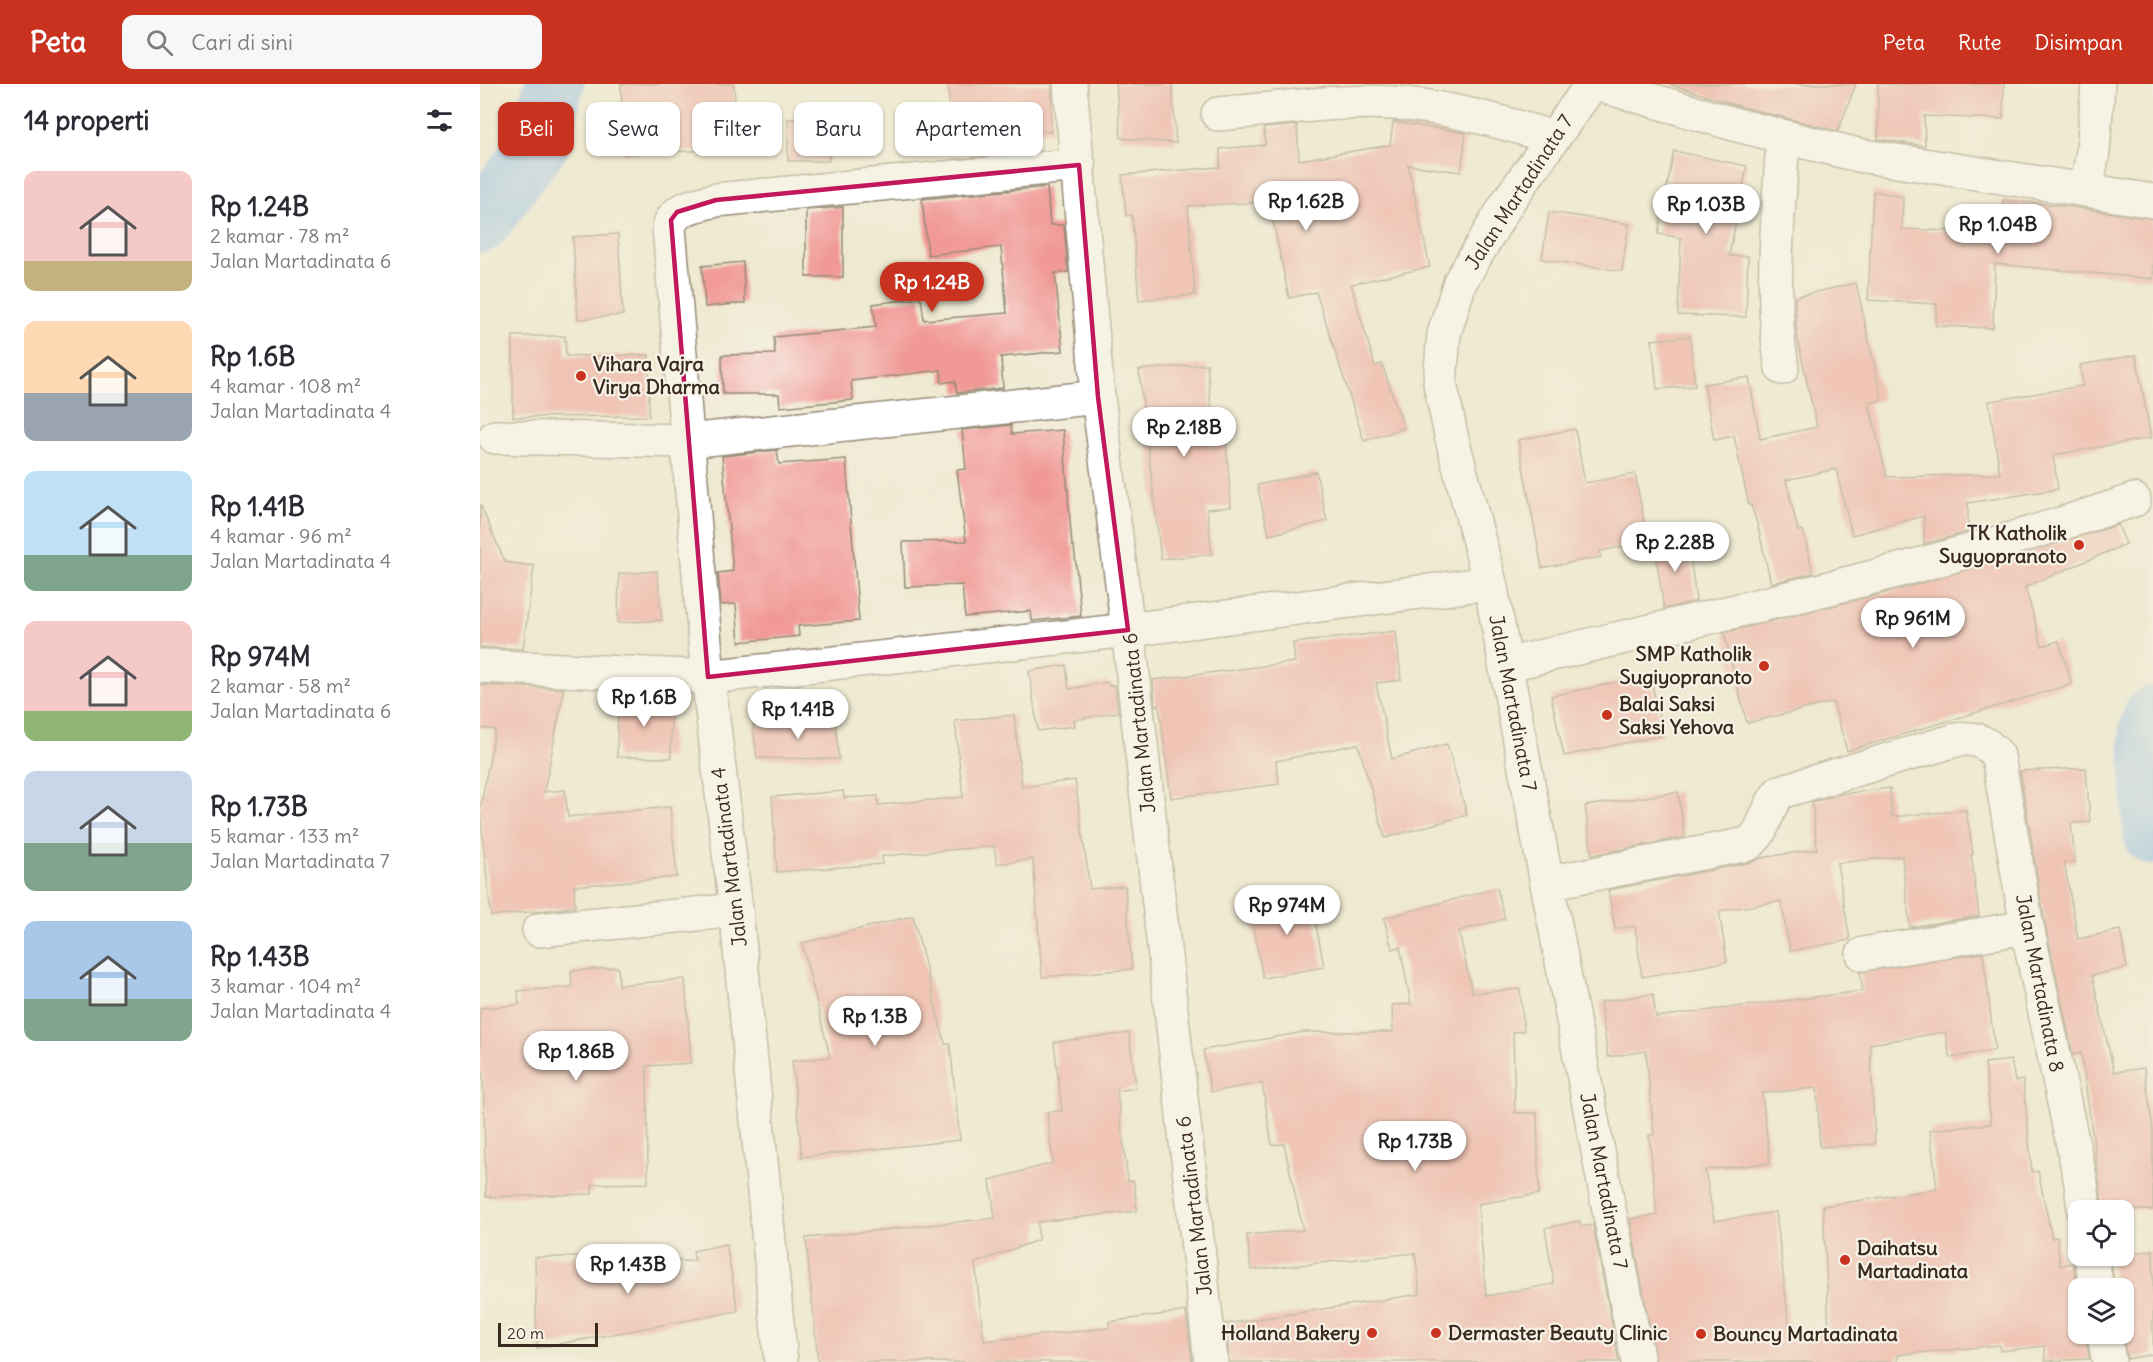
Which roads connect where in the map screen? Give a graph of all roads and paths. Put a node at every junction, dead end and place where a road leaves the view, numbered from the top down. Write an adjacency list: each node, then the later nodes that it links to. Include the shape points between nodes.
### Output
1 (1070, 84): 7 (street, Jalan Martadinata 6)
2 (1594, 84): 5 (street); 6 (street, Jalan Martadinata 7)
3 (2098, 84): 8 (street)
4 (1218, 114): 6 (street, via 1353,104 1413,105 1488,118)
5 (1783, 137): 8 (street, via 1858,155); 10 (street, via 1775,266)
6 (1553, 138): 15 (street, Jalan Martadinata 7, via 1509,200 1460,282 1444,334 1440,383)
7 (1079, 165): 11 (street, Jalan Martadinata 6); 13 (street, Jalan Martadinata 4, via 716,200 677,212 669,228)
8 (2086, 190): 9 (street)
9 (2153, 201)
10 (1782, 368)
11 (1098, 397): 13 (street); 16 (street, Jalan Martadinata 6)
12 (495, 437): 13 (street)
13 (688, 441): 19 (street, Jalan Martadinata 4)
14 (2134, 501): 17 (street, via 2057,527 1893,570)
15 (1490, 583): 16 (street); 17 (street, Jalan Martadinata 7)
16 (1128, 630): 19 (street); 28 (street, Jalan Martadinata 6)
17 (1505, 665): 20 (street, Jalan Martadinata 7)
18 (480, 666): 19 (street)
19 (708, 676): 21 (street, Jalan Martadinata 4)
20 (1547, 883): 22 (street, Jalan Martadinata 8, via 1748,844 1765,826 1773,800 1780,792 1968,738 1980,740 1998,756); 29 (street, Jalan Martadinata 7)
21 (736, 910): 23 (street); 27 (street, Jalan Martadinata 4)
22 (2027, 927): 24 (street); 25 (street, Jalan Martadinata 8)
23 (539, 930)
24 (1863, 954)
25 (2084, 1200)
26 (2106, 1344): 30 (street)
27 (781, 1362)
28 (1211, 1362)
29 (1638, 1362)
30 (2109, 1362)

